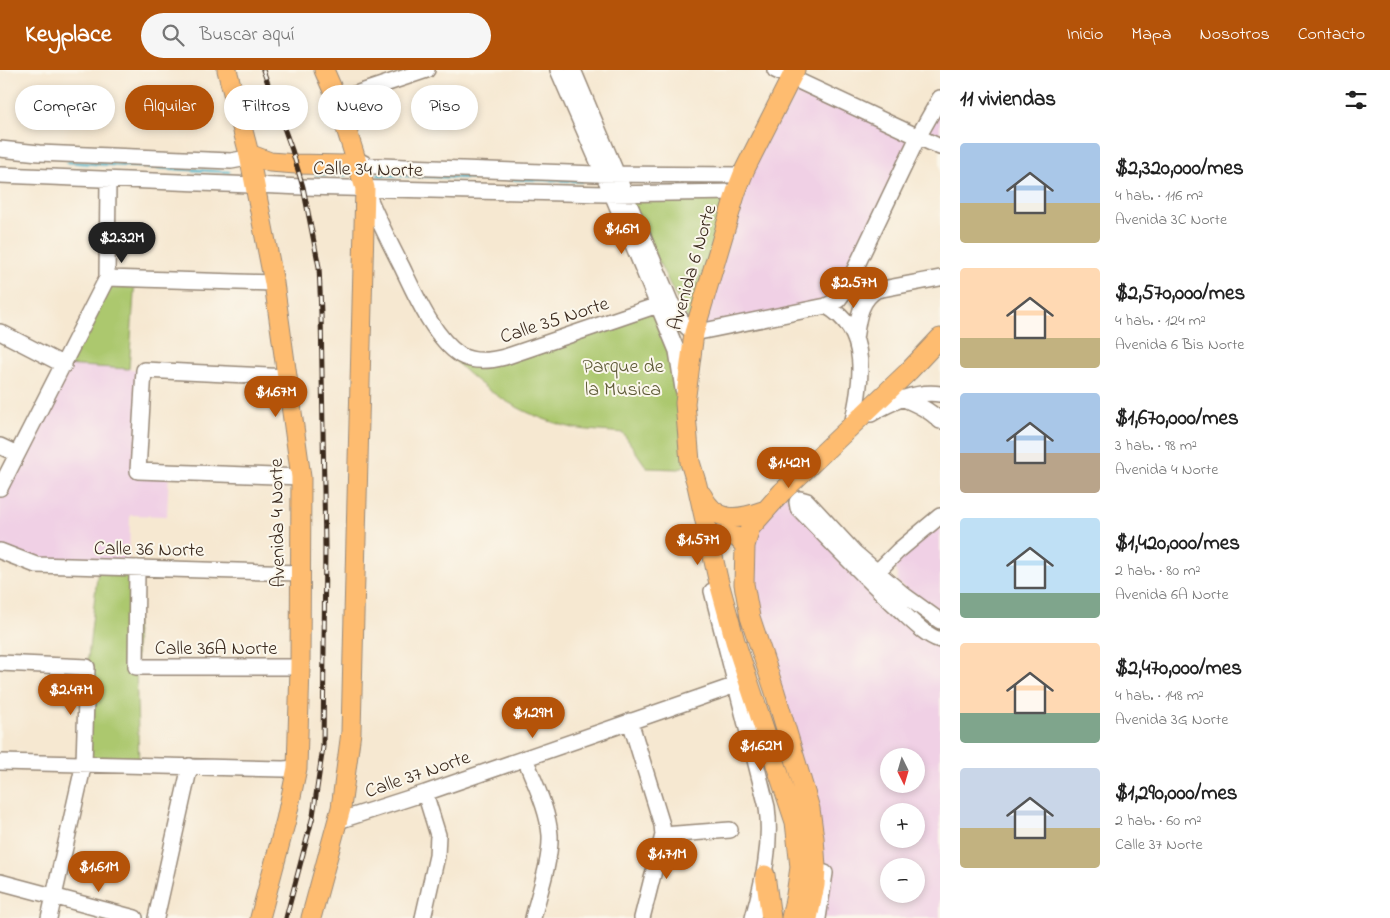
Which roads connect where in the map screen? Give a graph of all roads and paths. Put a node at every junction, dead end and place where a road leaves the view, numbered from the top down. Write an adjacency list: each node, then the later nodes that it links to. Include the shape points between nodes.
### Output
1 (227, 70): 14 (main road, Avenida 4 Norte)
2 (324, 70): 7 (main road)
3 (427, 70): 8 (street)
4 (558, 70): 16 (street)
5 (573, 70): 16 (street)
6 (787, 72): 11 (street); 19 (main road, Avenida 6 Norte)
7 (330, 85)
8 (382, 85)
9 (940, 98): 11 (street)
10 (347, 130): 15 (main road)
11 (918, 137): 12 (street); 23 (street)
12 (940, 147)
13 (2, 149): 14 (street, via 231,161)
14 (249, 154): 15 (main road, via 270,162 296,164 344,165); 20 (main road, Avenida 4 Norte)
15 (356, 159): 16 (street, Calle 34 Norte, via 369,166); 21 (main road)
16 (610, 174): 19 (street, Calle 34 Norte); 22 (street)
17 (0, 176): 18 (street, Calle 34 Norte)
18 (108, 180): 20 (street, Calle 34 Norte); 24 (street)
19 (739, 184): 22 (street, Calle 34 Norte); 31 (main road, Avenida 6 Norte)
20 (255, 185): 21 (street, Calle 34 Norte); 26 (main road, Avenida 4 Norte)
21 (365, 188): 22 (street, Calle 34 Norte); 28 (street, Calle 35 Norte, via 423,310 450,346 476,361 505,357); 71 (main road, via 351,732)
22 (619, 194): 28 (street); 31 (street, via 670,301 681,321)
23 (851, 276): 27 (street, via 861,285); 29 (street, via 842,296)
24 (107, 278): 26 (street); 34 (street)
25 (940, 278): 27 (street)
26 (274, 284): 35 (main road, Avenida 4 Norte)
27 (877, 290): 33 (street, via 863,303)
28 (658, 305): 38 (street, via 677,351)
29 (826, 306): 31 (street); 33 (street, via 841,318)
30 (0, 332): 34 (street)
31 (694, 333): 38 (main road, Avenida 6 Norte)
32 (940, 338): 40 (main road)
33 (855, 339): 40 (street, via 861,376)
34 (64, 365): 42 (street)
35 (288, 377): 43 (main road, Avenida 4 Norte); 43 (street, via 144,370 138,471)
36 (940, 394): 37 (street)
37 (902, 398): 39 (street, via 935,415); 40 (street)
38 (685, 403): 44 (main road, Avenida 6 Norte, via 690,462)
39 (940, 421)
40 (852, 425): 46 (main road)
41 (0, 446): 42 (street)
42 (17, 454): 45 (street)
43 (301, 477): 54 (main road, Avenida 4 Norte)
44 (697, 485): 46 (main road, via 706,504 721,515 739,518); 49 (main road, Avenida 6 Norte)
45 (0, 488)
46 (765, 511): 48 (main road, via 750,528)
47 (940, 516): 51 (street)
48 (745, 546): 49 (main road, via 737,537 725,535 719,537); 70 (main road, via 744,584 748,611)
49 (712, 547): 59 (main road, Avenida 6 Norte)
50 (0, 551): 53 (street, Calle 36 Norte, via 36,565)
51 (898, 552): 52 (street); 55 (street); 56 (street, via 896,569)
52 (856, 553): 55 (street); 55 (street, via 807,501 800,499 798,508)
53 (137, 568): 54 (street, Calle 36 Norte); 61 (street, Calle 36A Norte, via 136,667)
54 (300, 572): 61 (main road, Avenida 4 Norte)
55 (873, 576): 56 (street); 58 (street, via 915,624)
56 (904, 595): 57 (street)
57 (940, 621)
58 (940, 640)
59 (732, 650): 62 (street, Avenida 6 Norte); 87 (main road, Avenida 6 Norte, via 795,822 800,868)
60 (0, 663): 66 (street, via 87,668)
61 (300, 667): 68 (main road, Avenida 4 Norte)
62 (736, 685): 63 (street, Calle 37 Norte); 74 (street, Avenida 6 Norte, via 767,807 769,838)
63 (630, 721): 64 (street, Calle 37 Norte); 73 (street)
64 (525, 758): 69 (street, Calle 37 Norte); 83 (street, via 550,833 550,848)
65 (0, 762): 66 (street)
66 (84, 764): 67 (street); 76 (street)
67 (190, 766): 68 (street); 79 (street)
68 (297, 768): 80 (main road, Avenida 4 Norte)
69 (425, 793): 71 (street, Calle 37 Norte); 82 (street, via 438,835 437,856)
70 (810, 809): 88 (main road, via 816,867); 89 (street, via 821,835 824,854 824,884)
71 (338, 821): 81 (main road)
72 (730, 830): 73 (street)
73 (663, 835): 84 (street)
74 (765, 875): 85 (street, Avenida 6 Norte); 86 (main road)
75 (0, 882): 76 (street)
76 (55, 897): 77 (street); 78 (street)
77 (49, 918)
78 (135, 918)
79 (156, 918)
80 (260, 918)
81 (311, 918)
82 (423, 918)
83 (533, 918)
84 (642, 918)
85 (753, 918)
86 (771, 918)
87 (790, 918)
88 (808, 918)
89 (818, 918)

